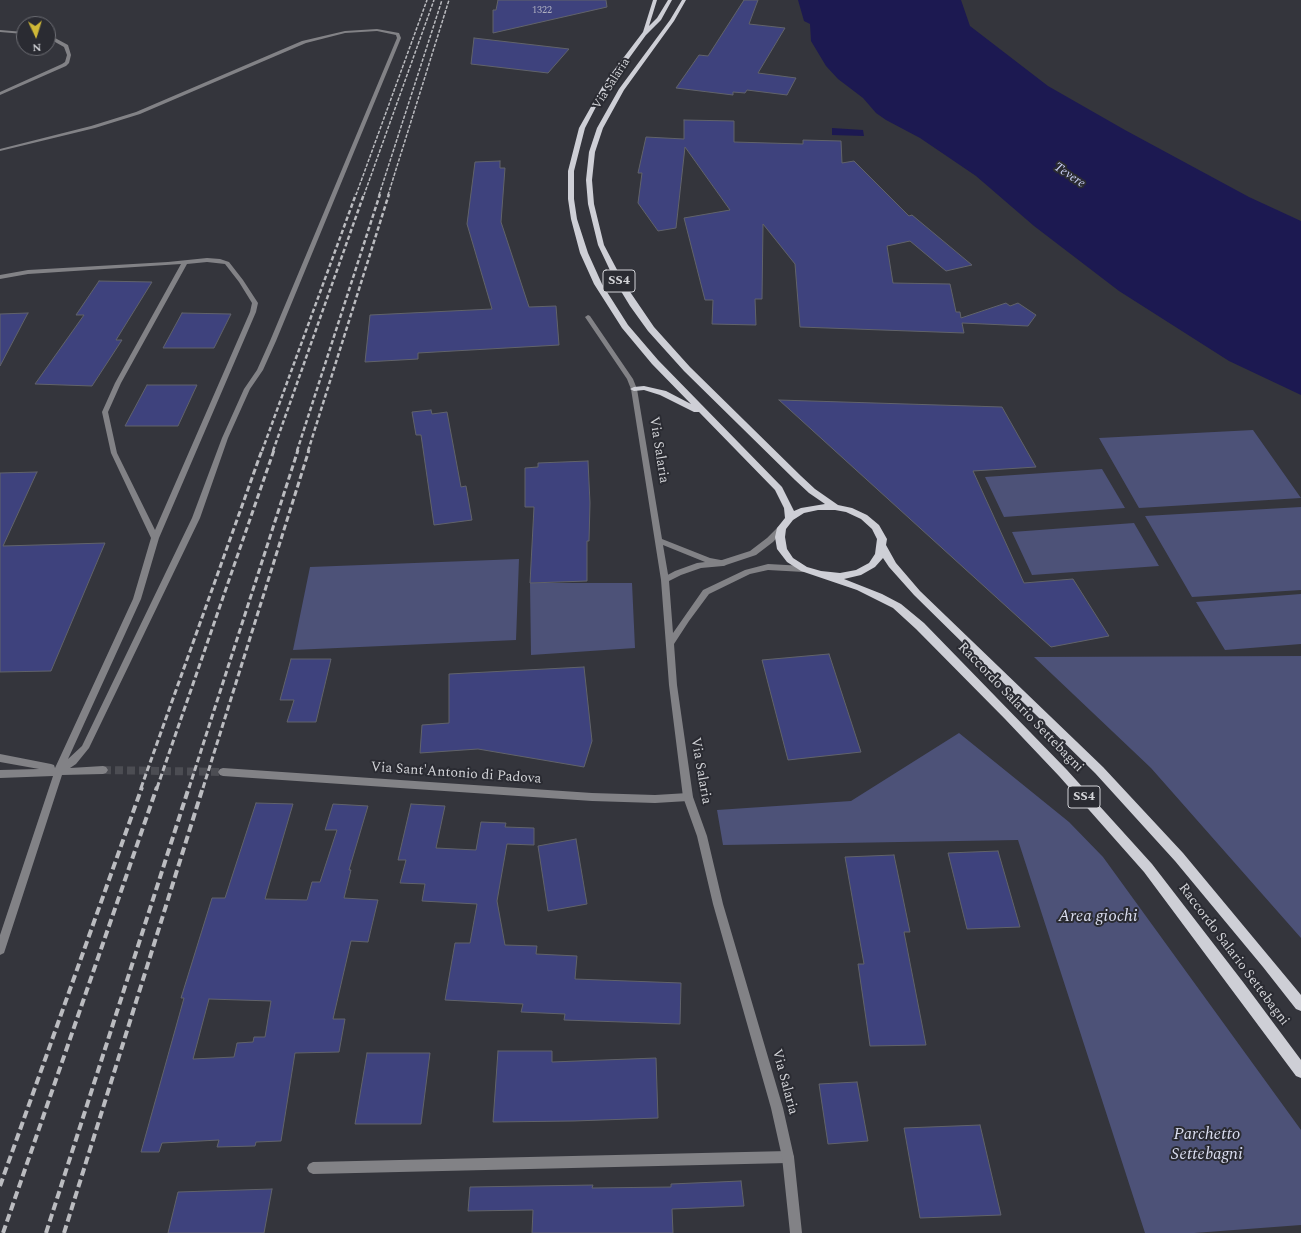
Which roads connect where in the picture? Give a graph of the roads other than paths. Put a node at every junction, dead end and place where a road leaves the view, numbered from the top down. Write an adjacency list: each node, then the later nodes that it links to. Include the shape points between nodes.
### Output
1 (655, 0): 6 (main road)
2 (670, 0): 6 (main road, Via Salaria / SS4, via 659,19)
3 (684, 0): 15 (main road, Via Salaria / SS4, via 621,90 600,128 592,152 589,180 596,227 620,283 655,334 798,478)
4 (0, 31): 5 (street)
5 (16, 32)
6 (644, 34): 14 (main road, Via Salaria / SS4, via 595,103 580,135 571,171 574,219 584,253 598,284 621,320 655,362)
7 (56, 40): 8 (street, via 66,46 69,55 64,65)
8 (0, 94)
9 (0, 150): 27 (street, via 138,113 304,42 345,32 377,30 398,34 399,38 273,341 260,370 247,389 226,438 196,518 85,748 73,761)
10 (185, 262): 11 (street, via 28,272); 18 (street, via 118,383 105,412 114,452); 18 (street, via 207,260 227,263 254,300 255,306)
11 (0, 277)
12 (588, 317): 13 (street, Via Salaria, via 630,378)
13 (634, 389): 14 (main road, via 644,388 663,393); 19 (street, Via Salaria)
14 (712, 419): 16 (main road, Via Salaria / SS4, via 779,489 789,508)
15 (834, 508): 16 (main road, via 818,507); 20 (main road, via 849,510 864,517 876,527 882,539)
16 (790, 518): 17 (main road)
17 (782, 528): 21 (street, via 753,553); 22 (main road, via 782,549 790,560)
18 (155, 538): 27 (street, via 138,599)
19 (658, 540): 21 (street, via 708,560); 24 (street, Via Salaria)
20 (881, 545): 23 (main road, via 880,555 872,565 858,573 840,576); 33 (main road, Raccordo Salario Settebagni / SS4, via 892,565 917,593 1098,770 1168,845)
21 (724, 562): 24 (street, via 700,565)
22 (804, 569): 23 (main road); 25 (street, via 768,568 748,572 706,592)
23 (821, 574): 34 (main road, Raccordo Salario Settebagni / SS4, via 860,588 897,606 1009,716 1148,868)
24 (665, 580): 25 (street, Via Salaria)
25 (670, 644): 31 (street, Via Salaria)
26 (0, 758): 27 (street)
27 (59, 770): 28 (street); 30 (street); 32 (street)
28 (103, 770)
29 (223, 772): 31 (street, Via Sant'Antonio di Padova, via 592,797)
30 (0, 774)
31 (688, 797): 35 (street, Via Salaria, via 702,836 718,904 777,1108)
32 (0, 950)
33 (1301, 1005)
34 (1301, 1071)
35 (788, 1157): 36 (street); 37 (street, Via Salaria)
36 (313, 1168)
37 (796, 1233)

